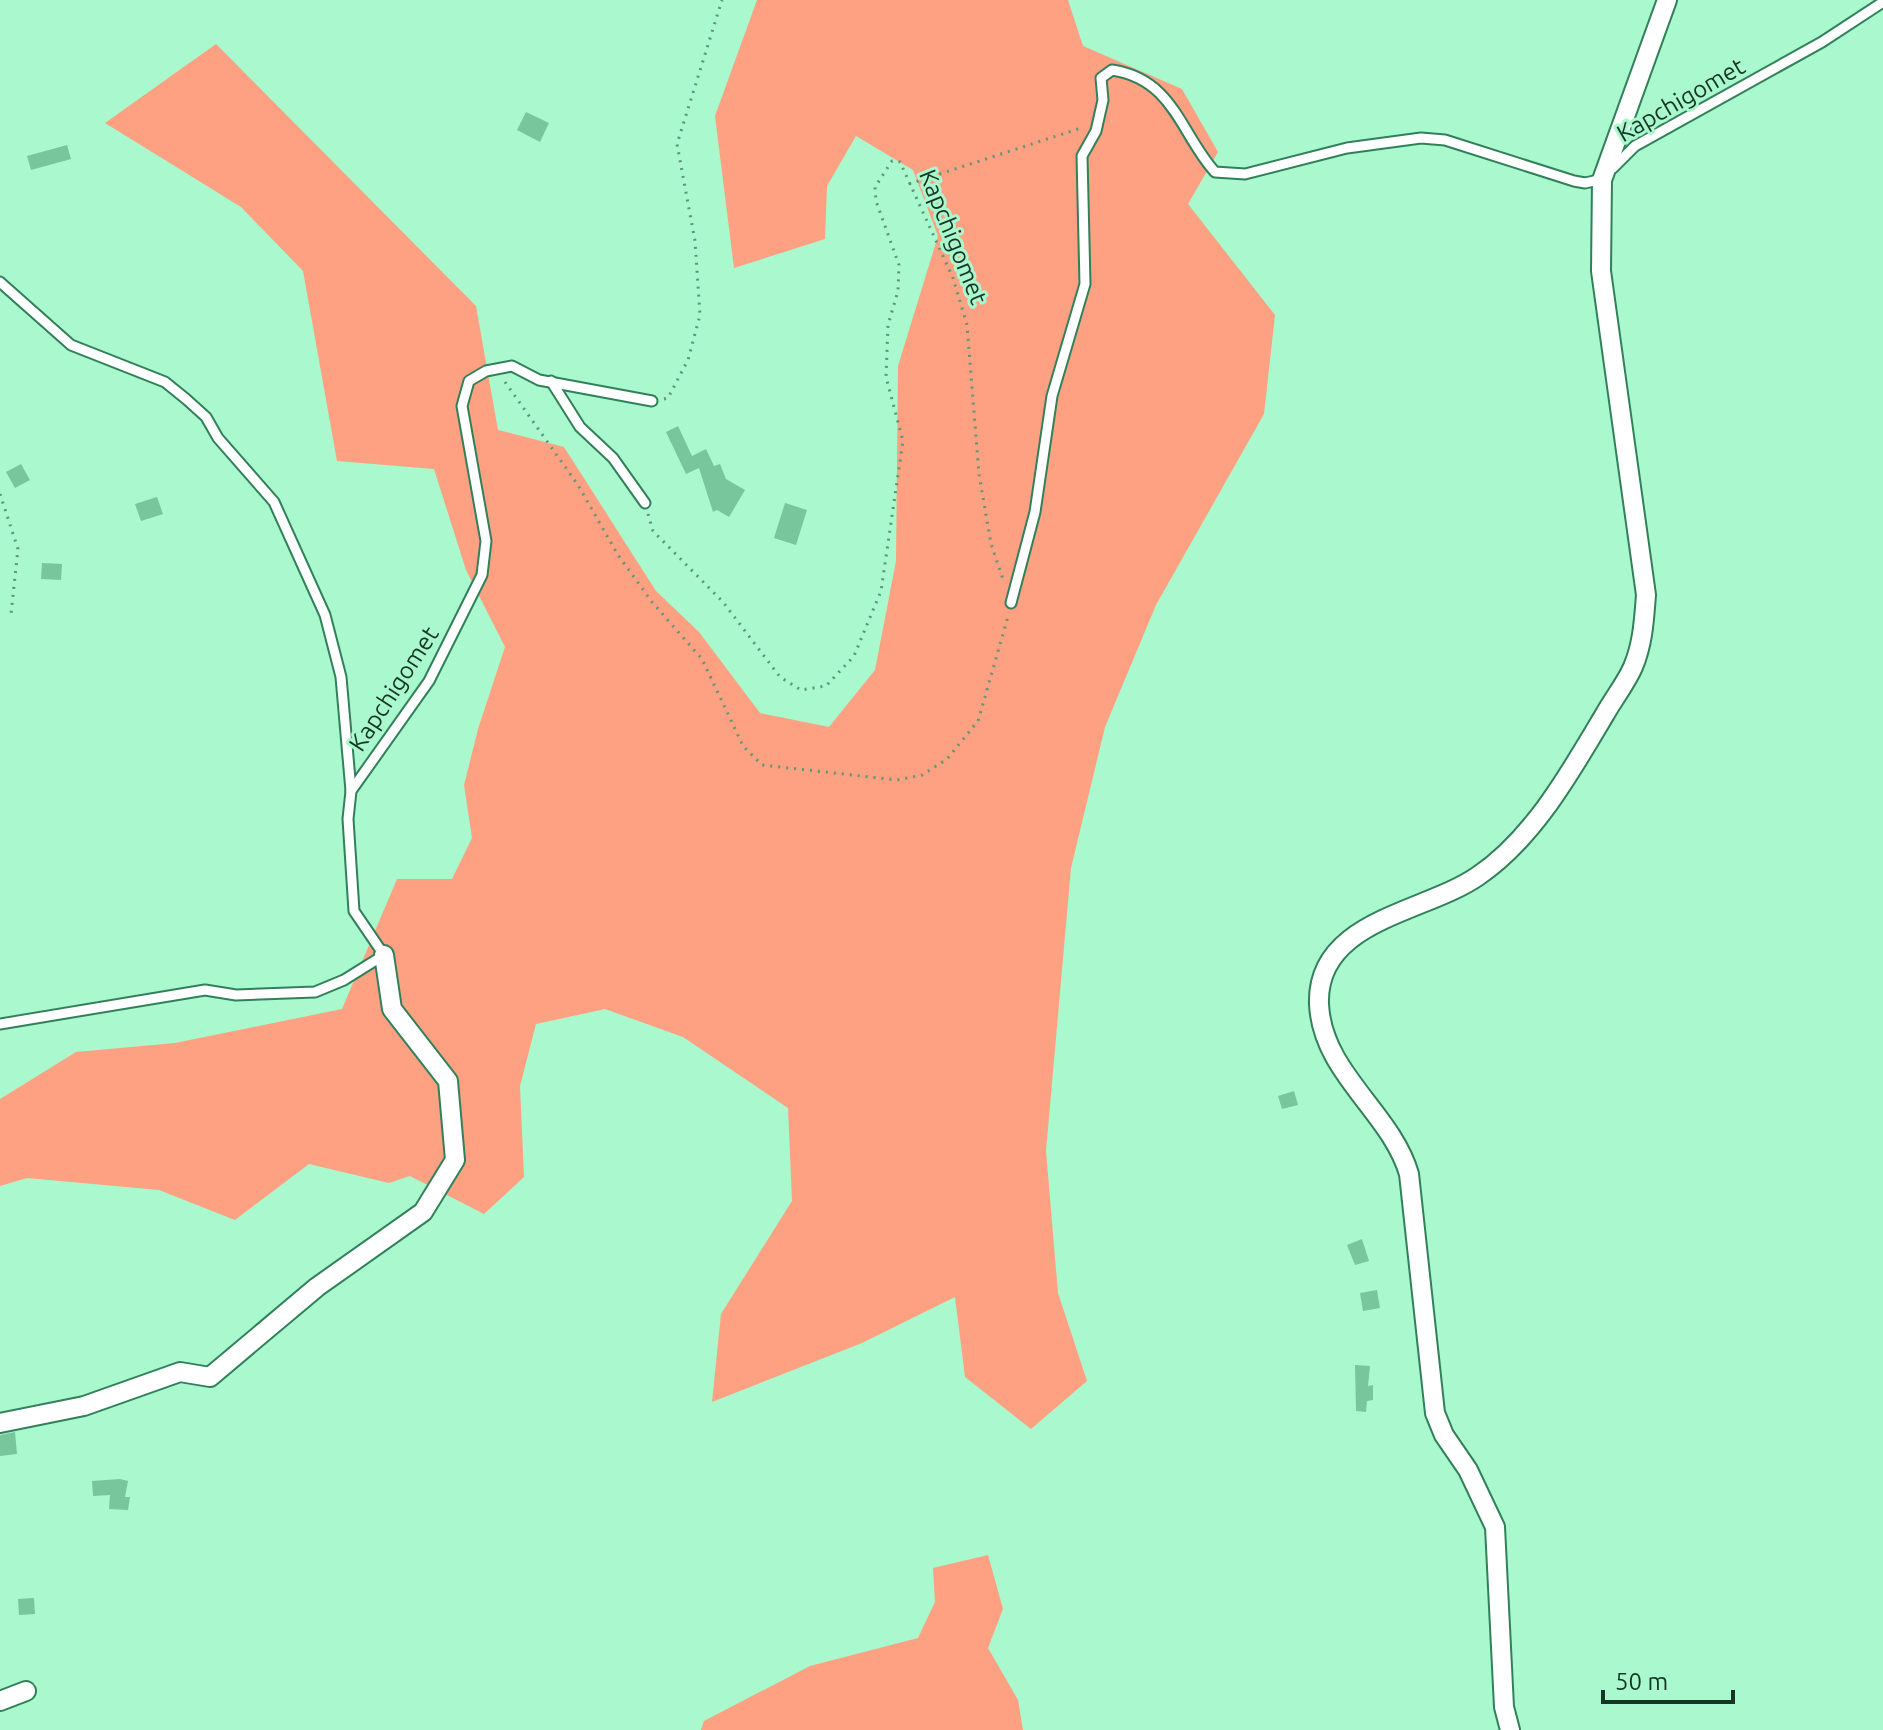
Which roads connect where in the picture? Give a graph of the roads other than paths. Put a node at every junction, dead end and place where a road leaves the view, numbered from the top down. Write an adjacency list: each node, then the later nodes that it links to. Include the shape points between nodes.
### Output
1 (1667, 0): 3 (street)
2 (1883, 2): 3 (lane, Kapchigomet, via 1635,146)
3 (1602, 180): 8 (lane, via 1574,181 1445,140 1421,138 1347,148 1245,174 1215,172 1170,104 1130,72 1112,70 1101,78 1098,122 1082,156 1085,284 1052,396 1035,512); 15 (street, via 1601,271 1646,595 1633,668 1512,848 1478,877 1372,924 1328,960 1320,981 1326,1037 1350,1084 1402,1151 1409,1174 1435,1413 1495,1527 1504,1707)
4 (0, 282): 9 (lane, via 71,345 165,382 206,417 274,502 329,631 341,677)
5 (551, 381): 6 (lane); 7 (lane, via 580,427 613,458); 9 (lane, Kapchigomet, via 539,380 520,367 496,369 469,381 462,406 486,541 482,575 429,681)
6 (652, 401)
7 (645, 503)
8 (1011, 603)
9 (351, 791): 10 (lane, via 354,911)
10 (384, 955): 11 (lane, via 315,992 236,995 205,990); 12 (street, via 392,1009 448,1081 455,1160 423,1212 317,1287 210,1377 180,1372 84,1406)
11 (0, 1024)
12 (0, 1423)
13 (26, 1691): 14 (street)
14 (0, 1701)
15 (1510, 1730)

